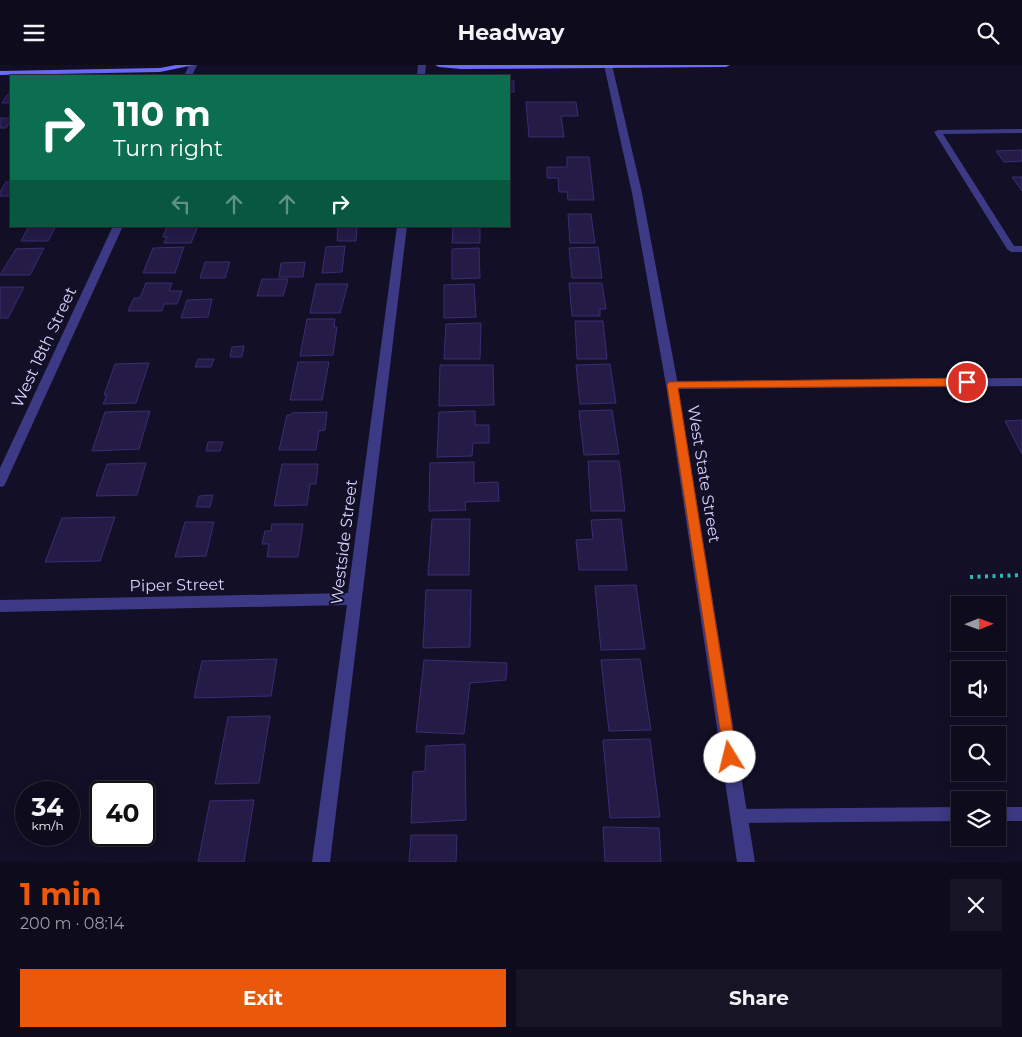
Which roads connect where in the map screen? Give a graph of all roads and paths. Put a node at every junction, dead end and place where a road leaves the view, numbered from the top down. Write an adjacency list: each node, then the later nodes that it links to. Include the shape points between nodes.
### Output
1 (191, 65): 5 (main road, via 160,70)
2 (439, 65): 4 (main road)
3 (726, 65): 4 (main road)
4 (608, 66): 11 (street, West State Street, via 637,193)
5 (0, 73)
6 (1022, 131): 9 (lane, via 938,133 1011,249)
7 (118, 227): 12 (street, West 18th Street)
8 (402, 227): 15 (street, Westside Street)
9 (1022, 249)
10 (1022, 382): 11 (lane)
11 (672, 385): 20 (street, West State Street)
12 (0, 482)
13 (1022, 575): 14 (path)
14 (970, 577)
15 (354, 599): 16 (street, Piper Street); 21 (street, Westside Street)
16 (0, 606)
17 (951, 814): 20 (lane)
18 (1006, 814): 19 (lane)
19 (1022, 814)
20 (739, 815): 22 (street, West State Street)
21 (321, 862)
22 (746, 862)

